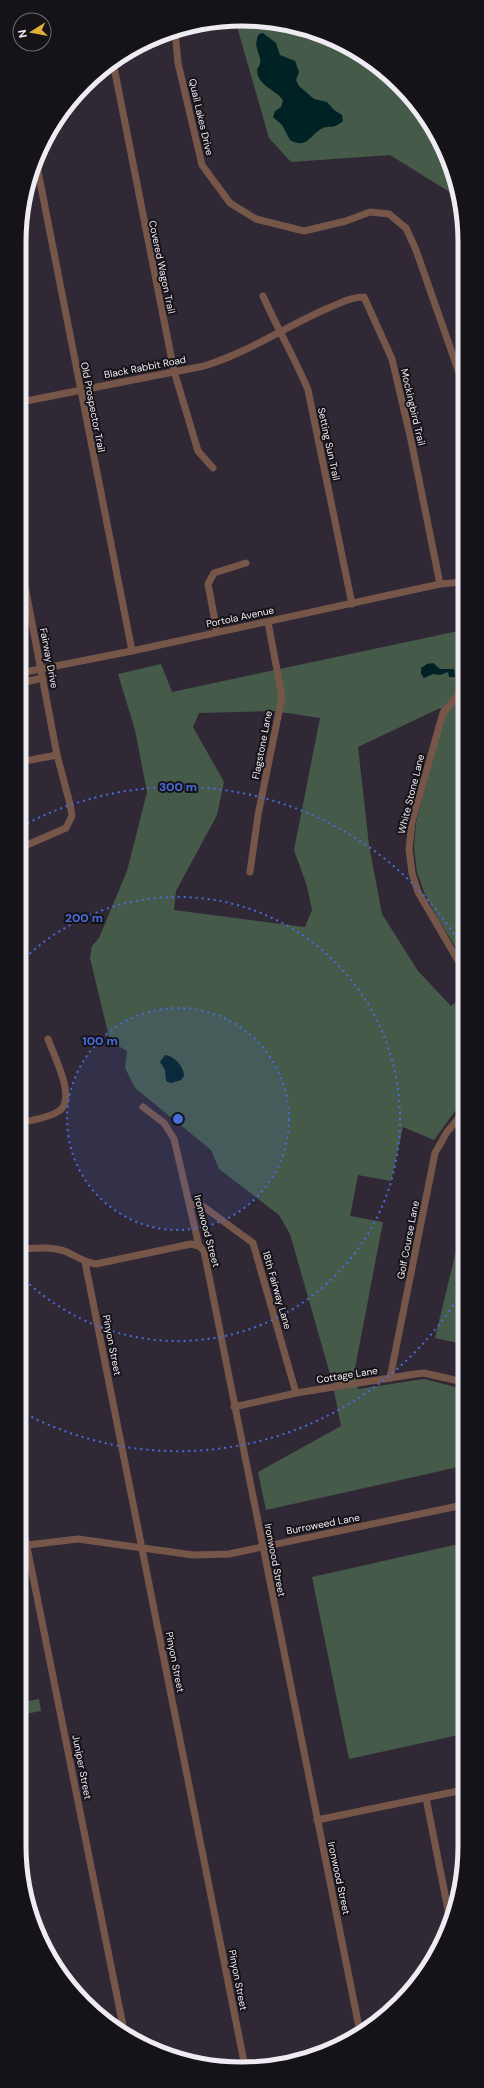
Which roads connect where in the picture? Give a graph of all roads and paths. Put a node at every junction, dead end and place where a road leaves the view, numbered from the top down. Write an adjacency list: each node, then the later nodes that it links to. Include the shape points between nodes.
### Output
1 (175, 36): 7 (street, Quail Lakes Drive, via 178,63 202,165 230,204 256,219 304,230 346,221 370,212 389,214 406,228 416,250)
2 (114, 68): 8 (street, Covered Wagon Trail)
3 (38, 171): 9 (street, Old Prospector Trail)
4 (263, 296): 6 (street, Setting Sun Trail)
5 (309, 317): 6 (street, Black Rabbit Road); 14 (street, Mockingbird Trail, via 355,297 364,297 377,323 392,359 410,432)
6 (279, 332): 8 (street, Black Rabbit Road, via 226,359); 16 (street, Setting Sun Trail, via 297,361 308,390)
7 (458, 370)
8 (174, 371): 9 (street, Black Rabbit Road); 11 (street, Covered Wagon Trail, via 198,451)
9 (80, 390): 10 (street, Black Rabbit Road); 19 (street, Old Prospector Trail)
10 (26, 401)
11 (213, 468)
12 (246, 563): 18 (street, via 214,573 208,584)
13 (458, 582): 14 (street, Portola Avenue)
14 (440, 584): 16 (street, Portola Avenue)
15 (26, 594): 20 (street, Fairway Drive)
16 (352, 604): 17 (street, Portola Avenue)
17 (268, 622): 18 (street, Portola Avenue); 28 (street, Flagstone Lane, via 282,697 258,815)
18 (217, 632): 19 (street, Portola Avenue)
19 (132, 651): 20 (street, Portola Avenue)
20 (41, 669): 21 (street, Portola Avenue); 22 (street, Fairway Drive)
21 (26, 672)
22 (43, 678): 23 (street); 25 (street, Fairway Drive)
23 (26, 682)
24 (458, 695): 29 (street, White Stone Lane, via 443,713 409,838 414,882 424,904)
25 (57, 755): 26 (street); 27 (street, Fairway Drive, via 70,804 71,822 66,828)
26 (26, 761)
27 (26, 845)
28 (250, 872)
29 (458, 961)
30 (48, 1039): 33 (street, via 66,1089 67,1101 64,1108 57,1113)
31 (143, 1107): 34 (street, Ironwood Street, via 164,1123 174,1139)
32 (458, 1119): 38 (street, Golf Course Lane, via 435,1153)
33 (26, 1121)
34 (190, 1205): 35 (street, Ironwood Street); 40 (street, 18th Fairway Lane, via 200,1204 253,1243)
35 (199, 1246): 37 (street, via 191,1244 96,1264); 41 (street, Ironwood Street, via 204,1251)
36 (26, 1249): 37 (street, via 49,1248 66,1252)
37 (85, 1262): 44 (street, Pinyon Street)
38 (390, 1378): 39 (street, Cottage Lane, via 424,1373); 40 (street, Cottage Lane)
39 (458, 1381)
40 (296, 1394): 41 (street, Cottage Lane)
41 (234, 1407): 45 (street, Ironwood Street)
42 (458, 1506): 45 (street, Burroweed Lane)
43 (26, 1545): 44 (street, Burroweed Lane, via 78,1539)
44 (142, 1547): 45 (street, Burroweed Lane, via 204,1555 229,1554); 53 (street, Pinyon Street)
45 (262, 1547): 49 (street, Ironwood Street)
46 (26, 1559): 51 (street, Juniper Street)
47 (458, 1791): 48 (street)
48 (426, 1798): 49 (street); 50 (street)
49 (317, 1820): 52 (street, Ironwood Street)
50 (448, 1911)
51 (123, 2027)
52 (359, 2028)
53 (244, 2062)

